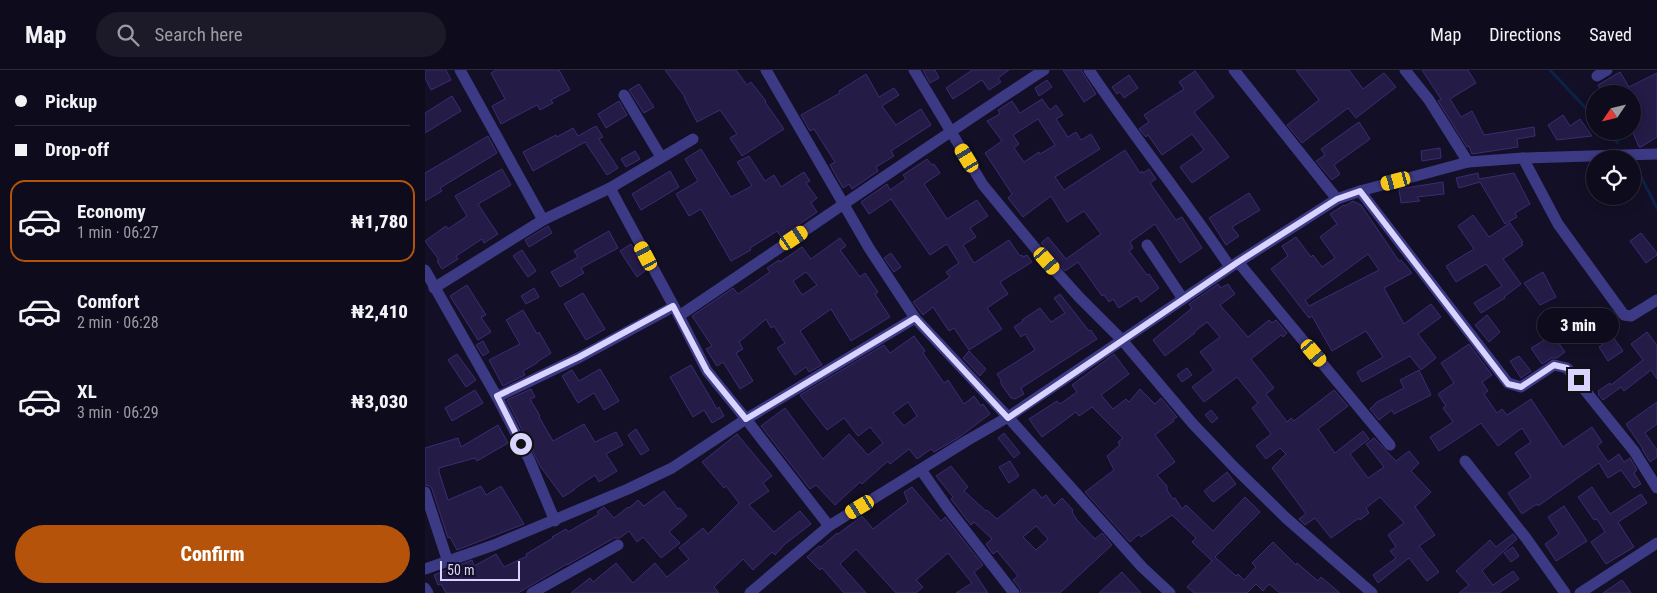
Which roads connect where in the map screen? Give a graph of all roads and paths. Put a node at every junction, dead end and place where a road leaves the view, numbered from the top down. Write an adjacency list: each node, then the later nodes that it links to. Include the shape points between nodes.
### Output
1 (460, 70): 19 (street)
2 (766, 70): 18 (street)
3 (914, 70): 9 (street)
4 (1044, 70): 9 (street)
5 (1089, 70): 21 (street)
6 (1233, 70): 17 (street)
7 (1405, 70): 14 (street, via 1429,100)
8 (624, 95): 12 (street)
9 (951, 130): 18 (street); 28 (street, via 989,192 1079,298)
10 (693, 139): 12 (street)
11 (1657, 154): 13 (street)
12 (661, 158): 15 (street)
13 (1523, 158): 14 (street); 25 (street, via 1557,224 1624,315 1631,316)
14 (1468, 162): 16 (street)
15 (610, 188): 19 (street); 26 (street)
16 (1360, 191): 17 (street); 35 (street, via 1508,384 1521,387 1554,365 1567,368 1634,451)
17 (1337, 199): 21 (street)
18 (843, 205): 26 (street); 27 (street)
19 (543, 220): 23 (street)
20 (1147, 245): 24 (street)
21 (1234, 265): 24 (street); 32 (street)
22 (425, 270): 23 (street)
23 (434, 288): 29 (street)
24 (1183, 299): 28 (street)
25 (1657, 300)
26 (676, 311): 29 (street); 31 (street, via 707,371)
27 (915, 318): 30 (street); 31 (street)
28 (1122, 340): 30 (street); 49 (street, via 1235,468 1286,518)
29 (497, 396): 37 (street)
30 (1008, 418): 34 (street); 48 (street, via 1142,567)
31 (746, 419): 37 (street, via 672,468); 38 (street)
32 (1390, 445)
33 (1465, 461): 50 (street)
34 (921, 470): 38 (street); 47 (street)
35 (1657, 488)
36 (425, 492): 41 (street)
37 (555, 521): 41 (street)
38 (829, 526): 46 (street)
39 (1657, 544): 51 (street)
40 (618, 545): 45 (street)
41 (448, 562): 42 (street)
42 (425, 569)
43 (425, 588): 44 (street)
44 (428, 593)
45 (532, 593)
46 (750, 593)
47 (1014, 593)
48 (1170, 593)
49 (1373, 593)
50 (1565, 593)
51 (1580, 593)

